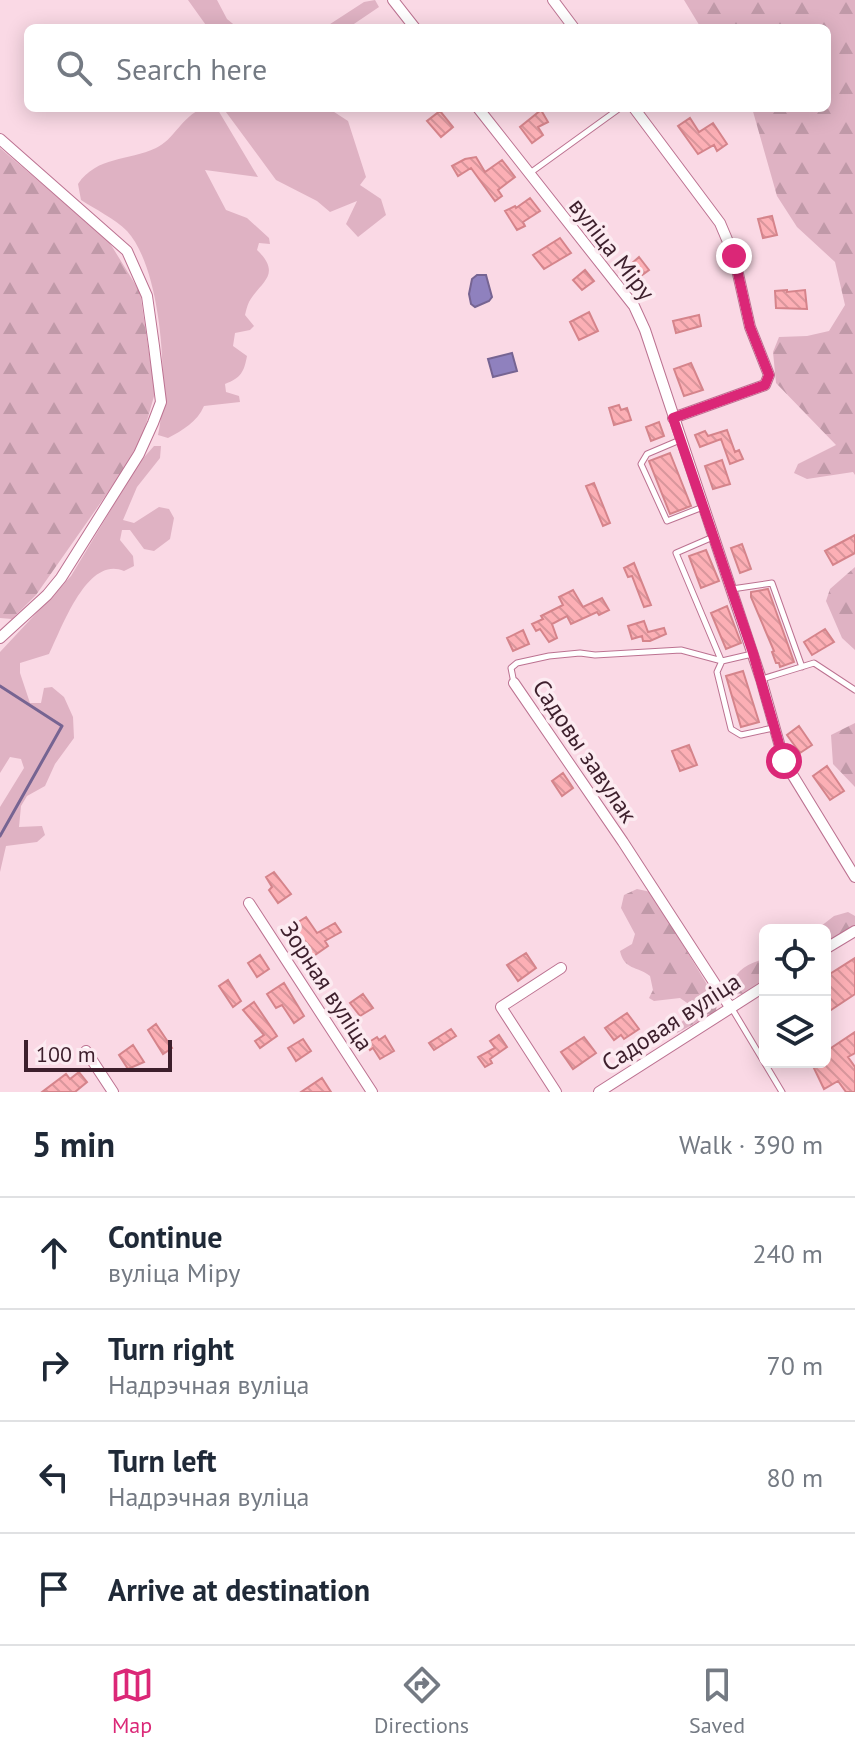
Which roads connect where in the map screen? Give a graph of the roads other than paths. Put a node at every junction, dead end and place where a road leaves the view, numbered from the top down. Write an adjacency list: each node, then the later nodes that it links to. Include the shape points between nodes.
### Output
1 (393, 0): 3 (street)
2 (553, 0): 4 (street)
3 (412, 24)
4 (571, 24)
5 (481, 112): 9 (street, вуліца Міру)
6 (614, 112): 9 (lane)
7 (637, 112): 10 (street, via 720,223 769,375 765,385)
8 (0, 139): 15 (street, via 127,251 147,296 161,402 139,454 61,578)
9 (529, 174): 10 (street, вуліца Міру, via 634,306)
10 (673, 418): 11 (street, вуліца Міру)
11 (680, 440): 12 (street, вуліца Міру); 12 (lane, via 647,454 641,464 667,521)
12 (703, 507): 13 (street, вуліца Міру)
13 (713, 537): 14 (street, вуліца Міру); 17 (lane, via 676,553)
14 (731, 589): 16 (street, вуліца Міру); 18 (lane, via 772,583)
15 (0, 638)
16 (753, 653): 17 (lane); 19 (street, вуліца Міру)
17 (722, 661): 20 (lane, via 681,650 549,656 517,663 511,668); 22 (lane, via 717,672 731,729 741,735)
18 (802, 667): 19 (lane); 21 (lane, via 814,663)
19 (761, 679): 22 (street, вуліца Міру)
20 (514, 683): 29 (street, Садовы завулак)
21 (855, 690)
22 (774, 728): 23 (street, вуліца Міру, via 784,761)
23 (855, 877)
24 (249, 903): 32 (street, Зорная вуліца)
25 (855, 931): 26 (street)
26 (831, 945)
27 (561, 968): 33 (street, via 501,1007)
28 (759, 990): 29 (street, Садовая вуліца)
29 (730, 1007): 34 (street, Садовая вуліца); 35 (lane)
30 (86, 1051): 31 (street)
31 (113, 1092)
32 (372, 1092)
33 (556, 1092)
34 (599, 1092)
35 (782, 1092)

